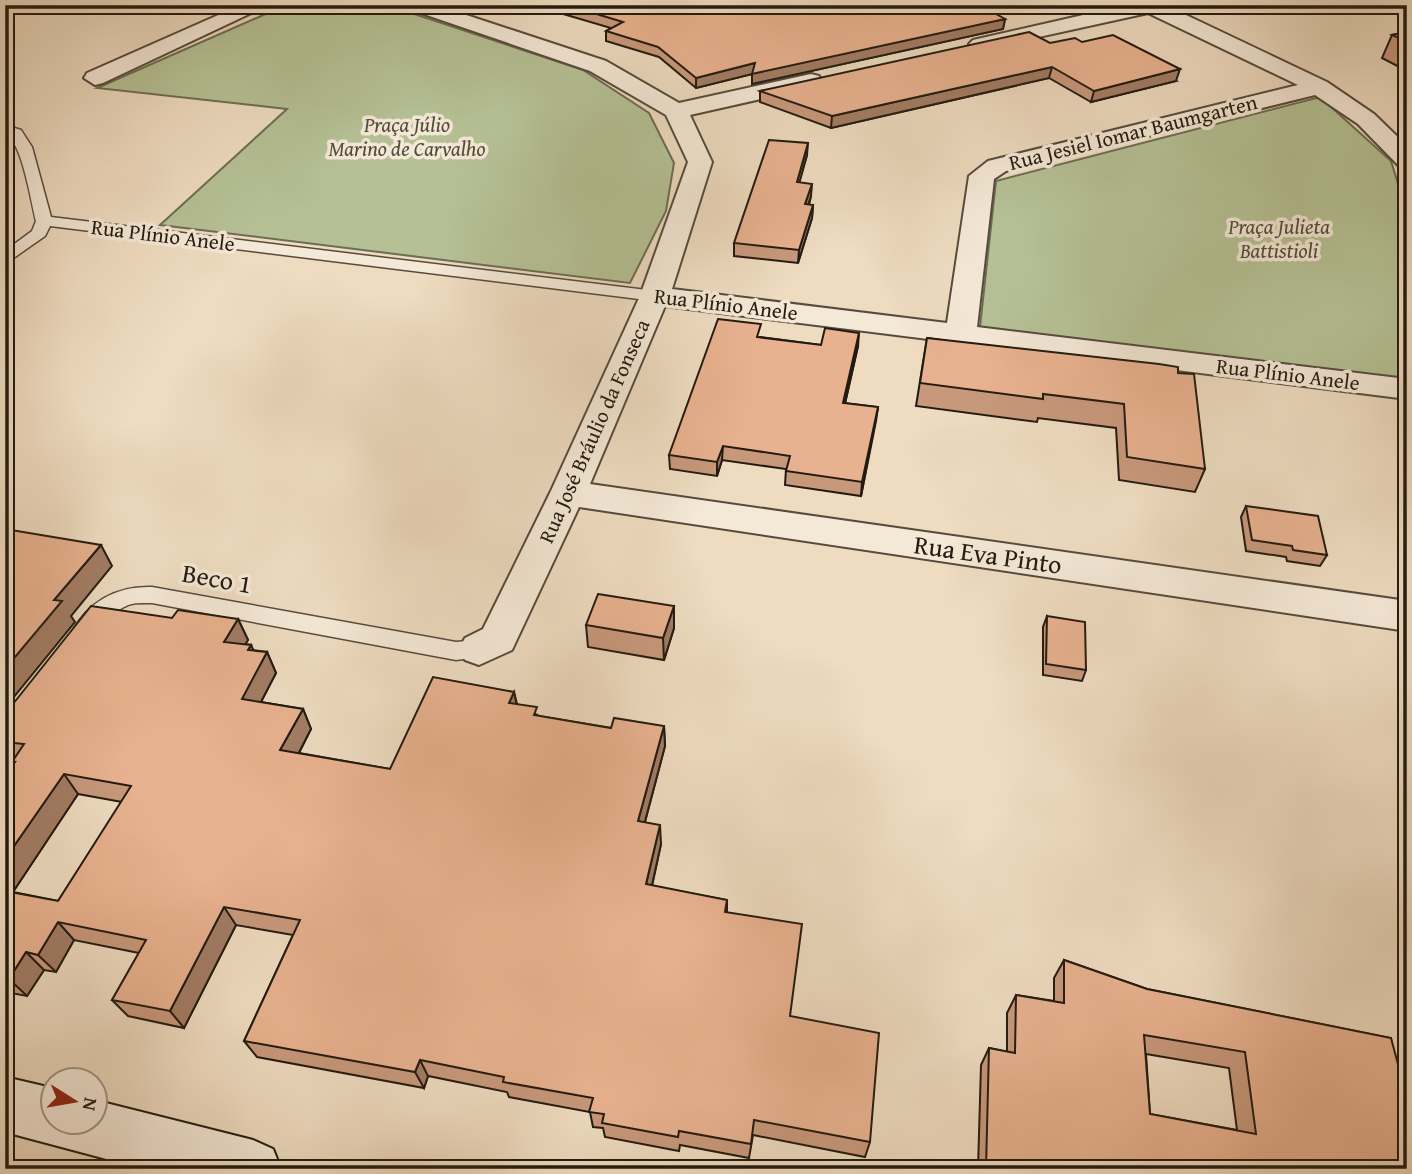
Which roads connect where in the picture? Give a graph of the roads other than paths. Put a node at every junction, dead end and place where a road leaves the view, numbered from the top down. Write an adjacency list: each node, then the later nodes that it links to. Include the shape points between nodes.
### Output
1 (258, 5): 6 (street)
2 (416, 5): 8 (street, via 480,17 598,66)
3 (1151, 6): 4 (street); 7 (street)
4 (959, 49)
5 (838, 76): 8 (street)
6 (96, 78)
7 (1319, 87): 10 (street, via 1366,120); 14 (street, Rua Jesiel Iomar Baumgarten, via 997,166 982,176)
8 (676, 111): 13 (street, Rua José Bráulio da Fonseca, via 700,162)
9 (5, 129): 11 (lane, via 16,133 25,147)
10 (1407, 160)
11 (44, 221): 12 (lane, via 39,233); 13 (lane, Rua Plínio Anele)
12 (5, 259)
13 (654, 296): 14 (street, Rua Plínio Anele); 16 (street, Rua José Bráulio da Fonseca)
14 (961, 334): 15 (street, Rua Plínio Anele)
15 (1407, 389)
16 (568, 492): 17 (street, Rua Eva Pinto); 19 (street, Rua José Bráulio da Fonseca, via 498,639)
17 (1407, 616)
18 (71, 648): 19 (lane, Beco 1, via 103,607 129,594 456,651)
19 (479, 649)
20 (5, 1104): 21 (street)
21 (38, 1112)
22 (108, 1131): 23 (street)
23 (253, 1169)

